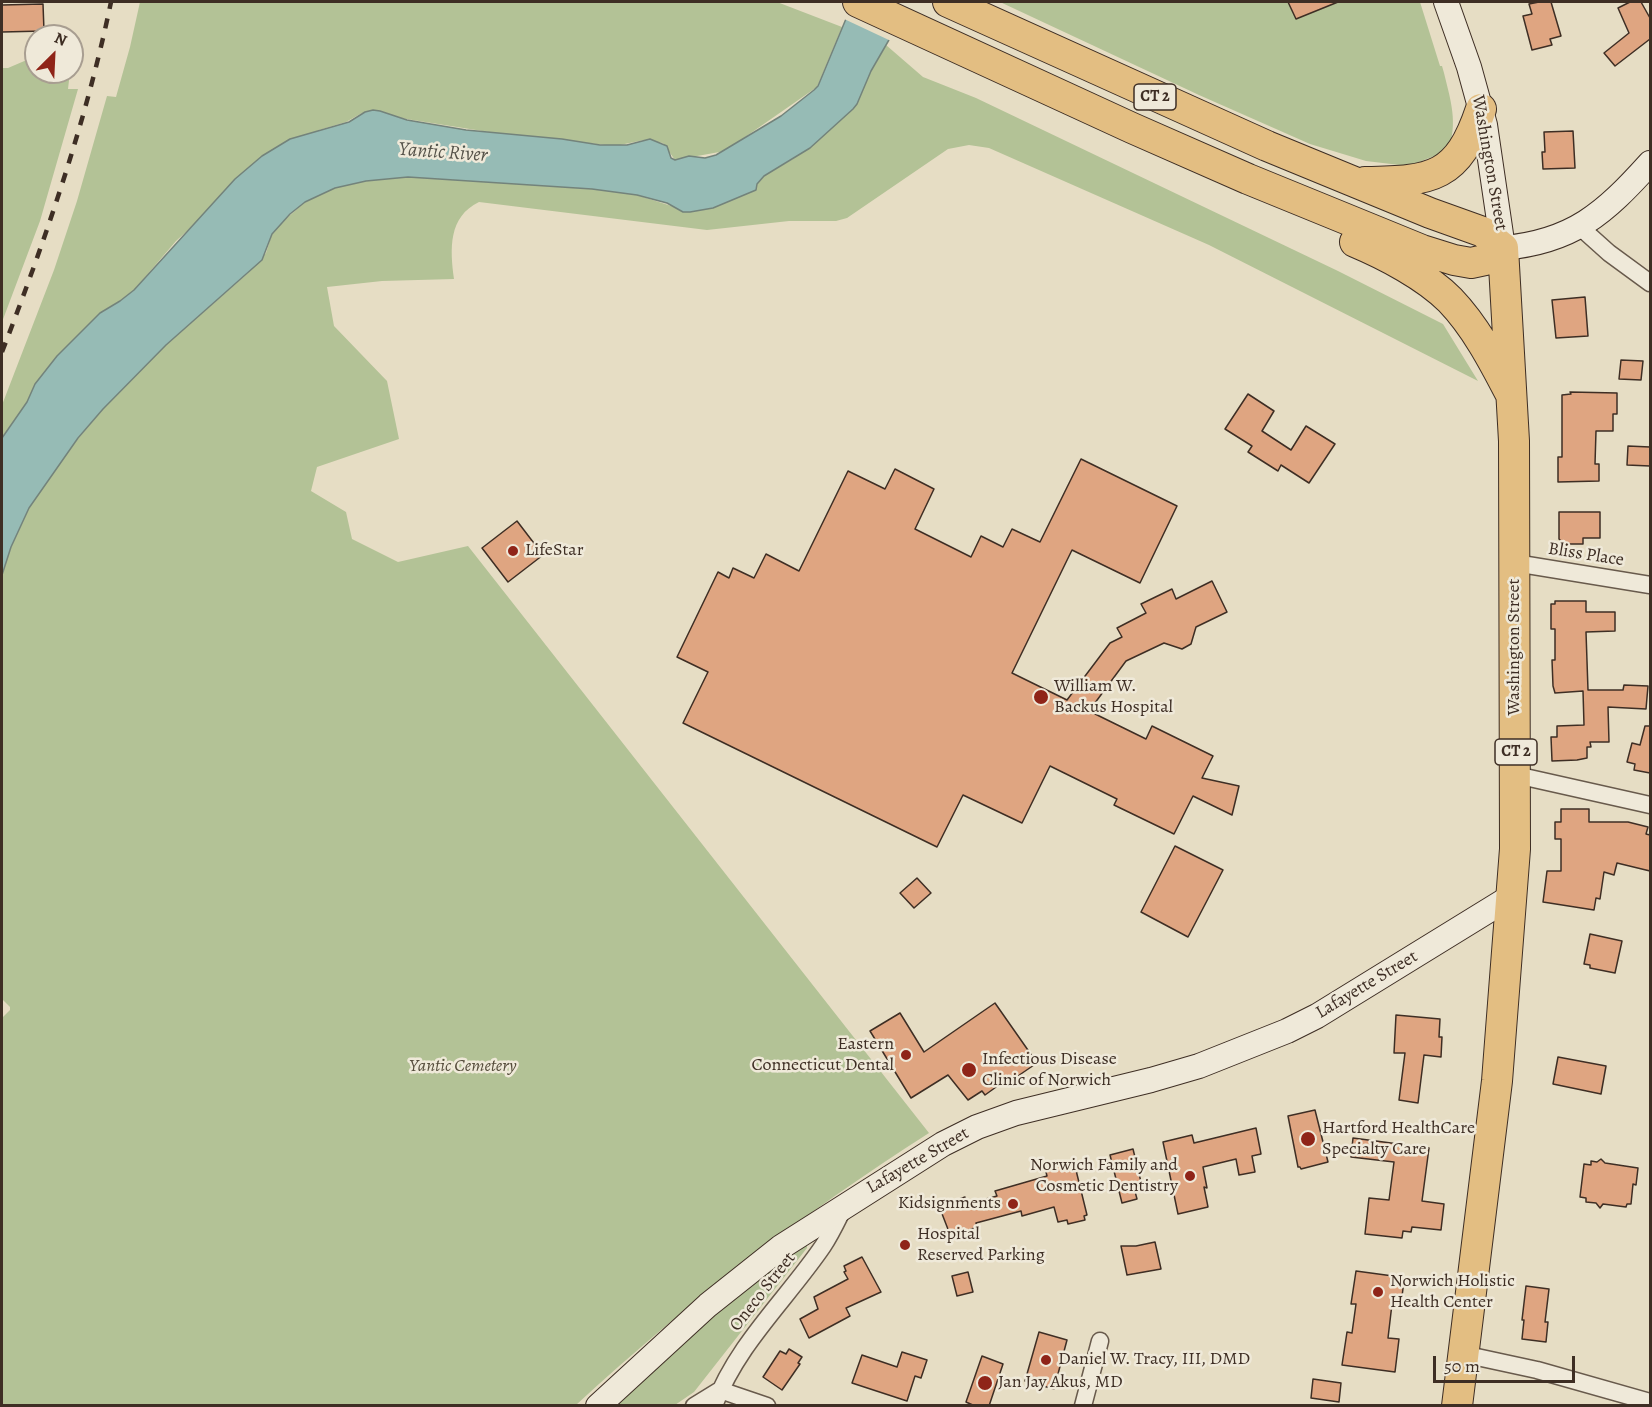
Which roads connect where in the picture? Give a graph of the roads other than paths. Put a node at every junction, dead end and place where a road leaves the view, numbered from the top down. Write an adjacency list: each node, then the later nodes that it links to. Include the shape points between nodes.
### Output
1 (858, 2): 6 (highway, CT 2)
2 (1446, 2): 4 (street, Washington Street)
3 (954, 4): 7 (highway, CT 2)
4 (1481, 109): 7 (highway, via 1461,151 1444,170 1412,179); 9 (street, Washington Street)
5 (1650, 163): 8 (street, via 1619,196)
6 (1248, 179): 9 (highway, via 1454,260 1479,262); 11 (highway, CT 2, via 1279,209 1369,248 1433,285 1455,305 1479,339)
7 (1353, 182): 9 (highway, CT 2, via 1483,232)
8 (1580, 227): 9 (street, via 1545,242); 10 (street)
9 (1503, 248): 11 (highway, Washington Street / CT 2)
10 (1650, 283)
11 (1513, 399): 12 (highway, Washington Street / CT 2)
12 (1515, 563): 13 (street, Bliss Place); 14 (highway, Washington Street / CT 2)
13 (1650, 585)
14 (1516, 775): 15 (street); 16 (highway, Washington Street / CT 2)
15 (1650, 805)
16 (1512, 896): 17 (street, Lafayette Street, via 1287,1032 1175,1073 1035,1108 977,1127); 19 (highway, Washington Street / CT 2, via 1495,1097)
17 (846, 1204): 20 (street, Oneco Street, via 824,1244 744,1349); 22 (street, Lafayette Street, via 740,1279)
18 (1100, 1341): 25 (street)
19 (1463, 1354): 21 (street); 26 (highway, Washington Street / CT 2)
20 (717, 1398): 23 (street); 24 (street)
21 (1650, 1402)
22 (598, 1406)
23 (694, 1406)
24 (767, 1406)
25 (1083, 1406)
26 (1457, 1406)

